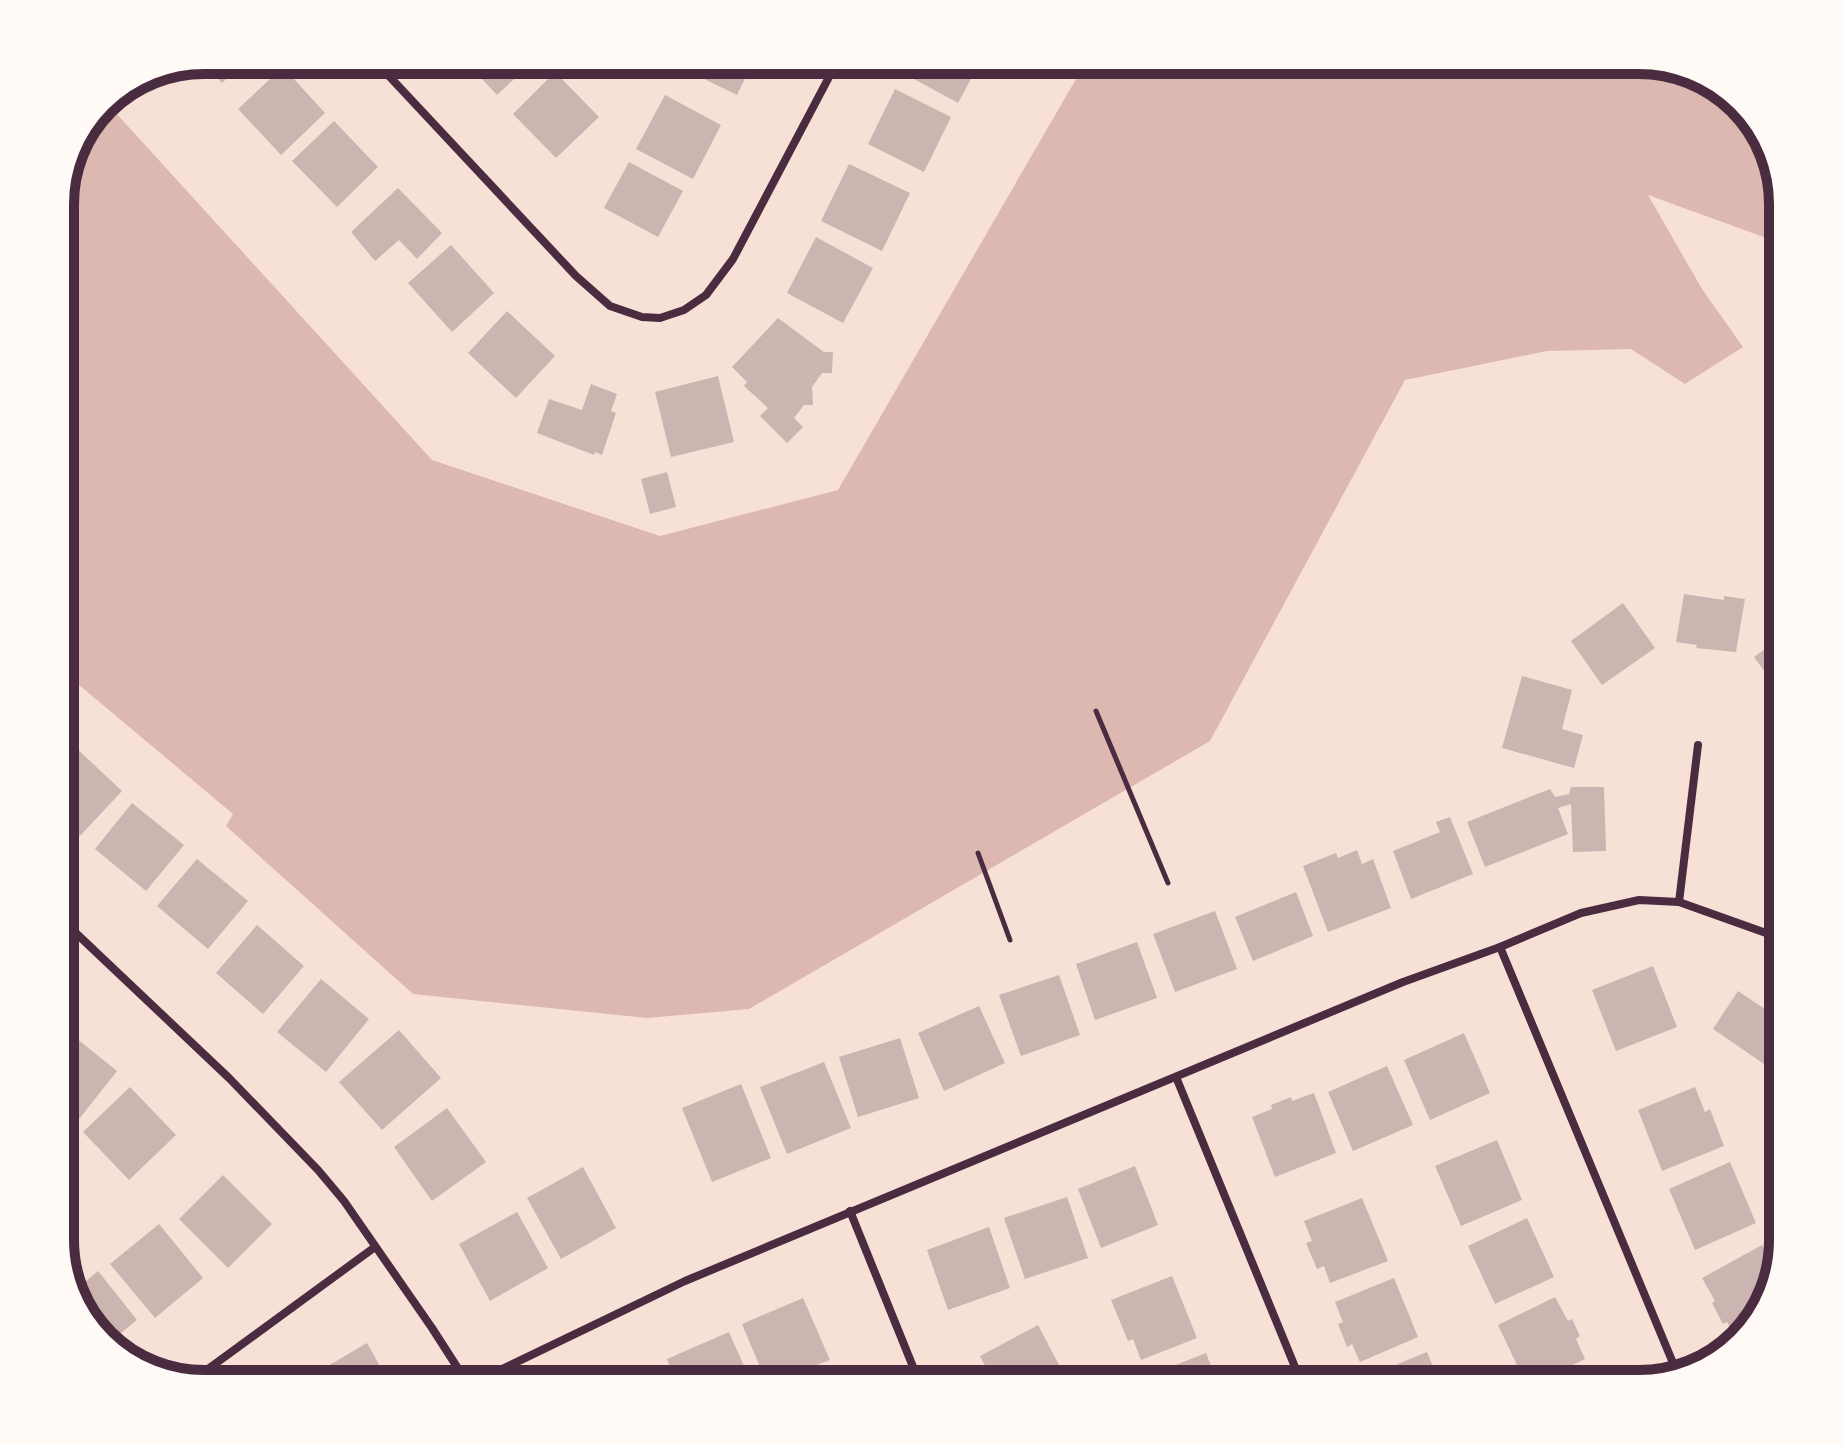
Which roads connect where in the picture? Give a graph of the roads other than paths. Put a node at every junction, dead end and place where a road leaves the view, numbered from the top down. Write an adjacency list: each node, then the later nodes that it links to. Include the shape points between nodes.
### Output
1 (387, 74): 2 (street, via 610,306 660,318 706,295 733,259)
2 (831, 74)
3 (1698, 745): 4 (street)
4 (1679, 902): 6 (street); 7 (street, via 1639,900 1581,913)
5 (74, 931): 10 (street, via 318,1170)
6 (1769, 934)
7 (1500, 947): 8 (street); 11 (street)
8 (1176, 1077): 9 (street); 16 (street)
9 (850, 1211): 14 (street, via 685,1281); 15 (street)
10 (375, 1247): 12 (street); 13 (street)
11 (1674, 1366)
12 (207, 1370)
13 (460, 1370)
14 (498, 1370)
15 (914, 1370)
16 (1296, 1370)

